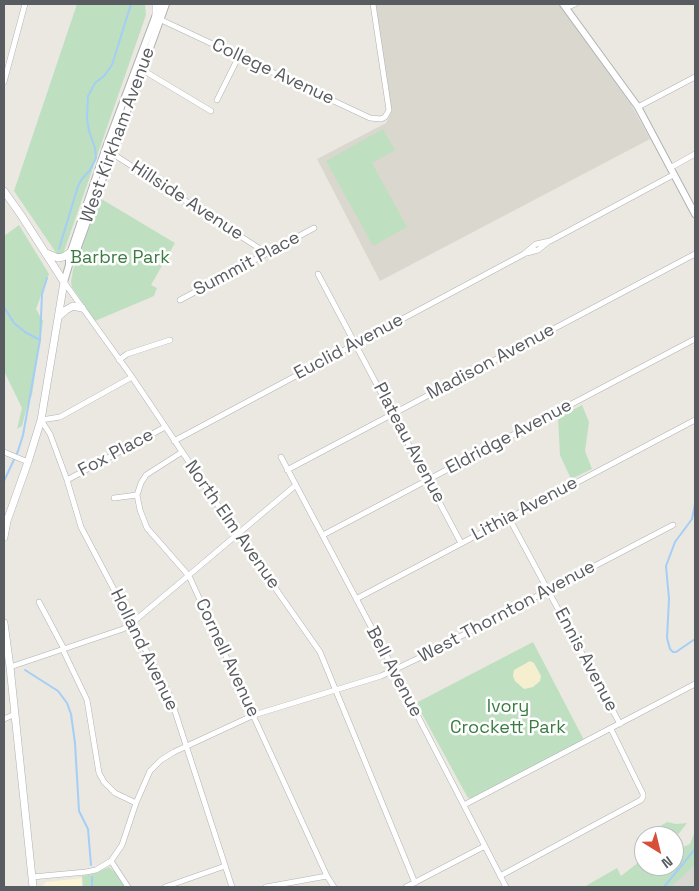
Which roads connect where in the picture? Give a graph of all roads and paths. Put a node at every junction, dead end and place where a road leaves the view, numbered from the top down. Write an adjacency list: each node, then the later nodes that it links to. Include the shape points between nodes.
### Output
1 (25, 4): 12 (street)
2 (155, 4): 8 (street)
3 (160, 4): 8 (street, West Kirkham Avenue)
4 (166, 4): 8 (street, West Kirkham Avenue)
5 (373, 4): 9 (street, College Avenue, via 389,110 381,119 370,118)
6 (574, 4): 7 (street)
7 (564, 6): 14 (street)
8 (158, 18): 9 (street, College Avenue); 10 (street, West Kirkham Avenue)
9 (239, 56): 13 (street)
10 (138, 68): 15 (street); 16 (street, West Kirkham Avenue)
11 (695, 77): 14 (street)
12 (4, 82)
13 (217, 100)
14 (638, 107): 18 (street)
15 (211, 111)
16 (108, 151): 22 (street, West Kirkham Avenue); 24 (street, Hillside Avenue); 26 (street, West Kirkham Avenue)
17 (695, 154): 18 (street, Euclid Avenue)
18 (672, 171): 20 (street); 34 (street, Euclid Avenue, via 538,250 524,254)
19 (4, 191): 23 (main road, North Elm Avenue)
20 (695, 214)
21 (314, 228): 24 (street, Summit Place)
22 (71, 252): 23 (main road, via 58,258); 26 (street, West Kirkham Avenue)
23 (46, 253): 28 (main road, North Elm Avenue)
24 (268, 254): 29 (street, Summit Place)
25 (695, 254): 37 (street, Madison Avenue)
26 (69, 265): 28 (street, West Kirkham Avenue)
27 (318, 274): 34 (street, Plateau Avenue)
28 (64, 282): 30 (street, North Elm Avenue); 31 (main road)
29 (180, 300)
30 (82, 308): 31 (main road, via 70,307); 35 (street, North Elm Avenue)
31 (59, 316): 38 (main road)
32 (695, 338): 48 (street, Eldridge Avenue)
33 (170, 340): 35 (street, via 127,354)
34 (356, 344): 37 (street, Plateau Avenue); 41 (street, Euclid Avenue)
35 (119, 360): 36 (street, North Elm Avenue)
36 (132, 377): 38 (street, via 60,417); 40 (street, North Elm Avenue)
37 (394, 414): 46 (street, Madison Avenue); 48 (street, Plateau Avenue)
38 (41, 420): 45 (main road); 47 (street, Holland Avenue, via 50,434)
39 (695, 420): 52 (street, Lithia Avenue)
40 (165, 427): 41 (street, North Elm Avenue); 47 (street, Fox Place)
41 (174, 441): 43 (street, North Elm Avenue)
42 (4, 450): 45 (street)
43 (182, 452): 50 (street, via 146,475); 54 (street, North Elm Avenue)
44 (281, 457): 46 (street, Bell Avenue)
45 (28, 462): 56 (main road)
46 (287, 470): 49 (street, Bell Avenue)
47 (67, 480): 63 (street, Holland Avenue, via 81,526)
48 (429, 480): 55 (street, Eldridge Avenue); 57 (street, Plateau Avenue)
49 (296, 485): 54 (street); 55 (street, Bell Avenue)
50 (137, 494): 51 (street); 58 (street, Cornell Avenue, via 147,528)
51 (114, 498)
52 (509, 518): 57 (street, Lithia Avenue); 59 (street, Ennis Avenue)
53 (673, 525): 59 (street, West Thornton Avenue)
54 (238, 535): 58 (street); 68 (street, North Elm Avenue, via 320,652)
55 (323, 535): 60 (street, Bell Avenue)
56 (4, 537)
57 (461, 543): 60 (street, Lithia Avenue)
58 (189, 576): 63 (street); 70 (street, Cornell Avenue)
59 (548, 590): 66 (street, West Thornton Avenue); 72 (street, Ennis Avenue)
60 (356, 599): 66 (street, Bell Avenue)
61 (39, 602): 64 (street)
62 (4, 623): 65 (main road)
63 (132, 623): 64 (street); 74 (street, Holland Avenue, via 170,696)
64 (64, 649): 65 (street); 75 (street, via 86,700 99,773 110,789)
65 (10, 667): 69 (main road)
66 (394, 670): 68 (street, West Thornton Avenue); 76 (street, Bell Avenue)
67 (695, 684): 72 (street)
68 (337, 690): 70 (street, West Thornton Avenue); 83 (street, North Elm Avenue)
69 (15, 714): 71 (street); 82 (main road)
70 (254, 715): 74 (street, West Thornton Avenue); 80 (street, Cornell Avenue)
71 (4, 719)
72 (620, 724): 73 (street)
73 (611, 729): 76 (street); 81 (street, Ennis Avenue, via 644,794 641,800)
74 (187, 745): 75 (street, West Thornton Avenue, via 161,760 150,771); 79 (street, Holland Avenue)
75 (136, 803): 78 (street, West Thornton Avenue, via 122,845)
76 (464, 806): 77 (street, Bell Avenue)
77 (485, 846): 81 (street, Bell Avenue); 83 (street)
78 (111, 862): 82 (street, via 86,872); 85 (street)
79 (225, 866): 86 (street); 87 (street, Holland Avenue)
80 (327, 876): 88 (street); 89 (street, Cornell Avenue)
81 (500, 876): 91 (street, Bell Avenue)
82 (32, 877): 84 (main road)
83 (415, 883): 90 (street)
84 (33, 887)
85 (128, 887)
86 (165, 887)
87 (232, 887)
88 (266, 887)
89 (334, 887)
90 (406, 887)
91 (506, 887)

